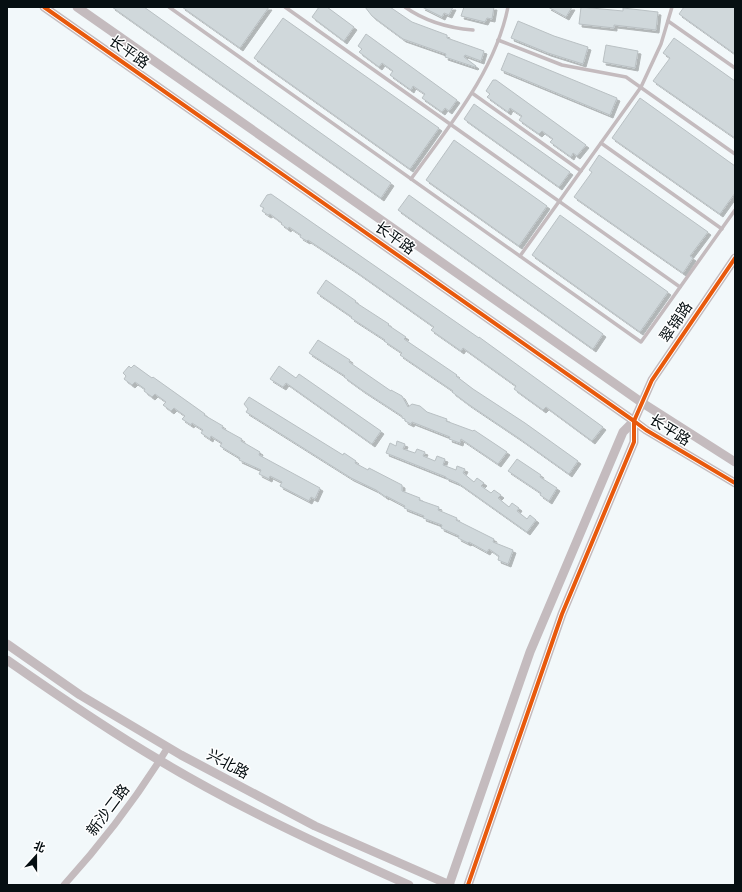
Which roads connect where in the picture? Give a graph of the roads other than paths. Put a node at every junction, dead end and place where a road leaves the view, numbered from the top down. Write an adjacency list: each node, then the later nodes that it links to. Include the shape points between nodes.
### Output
1 (44, 7): 26 (street, 长平路)
2 (77, 7): 25 (street, 长平路)
3 (168, 7): 18 (lane)
4 (286, 7): 14 (lane)
5 (405, 7): 9 (lane, via 434,23)
6 (508, 7): 10 (lane)
7 (672, 7): 8 (lane)
8 (668, 21): 11 (lane); 12 (lane, via 661,44)
9 (473, 30)
10 (498, 40): 12 (lane, via 562,65 626,77); 13 (lane)
11 (735, 68)
12 (641, 87): 15 (lane); 16 (lane)
13 (472, 93): 14 (lane); 17 (lane)
14 (450, 124): 18 (lane); 19 (lane)
15 (601, 143): 17 (lane); 21 (lane)
16 (735, 154)
17 (581, 171): 19 (lane)
18 (411, 179): 22 (lane)
19 (560, 201): 22 (lane); 24 (lane)
20 (735, 210): 21 (lane)
21 (722, 229): 24 (lane)
22 (520, 256): 24 (lane, via 641,342)
23 (735, 258): 25 (street, 翠锦路, via 652,380)
24 (680, 287)
25 (641, 402): 26 (street, 翠锦路); 27 (street, 长平路)
26 (634, 421): 28 (street, 长平路); 35 (street, via 623,432 530,652); 36 (street, via 634,442 562,614)
27 (735, 462)
28 (735, 483)
29 (7, 644): 31 (street, 兴北路, via 80,695)
30 (7, 660): 32 (street, 兴北路, via 76,709)
31 (168, 747): 32 (street, 新沙二路); 35 (street, 兴北路, via 315,826)
32 (159, 761): 33 (street, 新沙二路, via 124,812); 34 (street, 兴北路, via 262,816)
33 (64, 885)
34 (409, 885)
35 (450, 885)
36 (468, 885)

